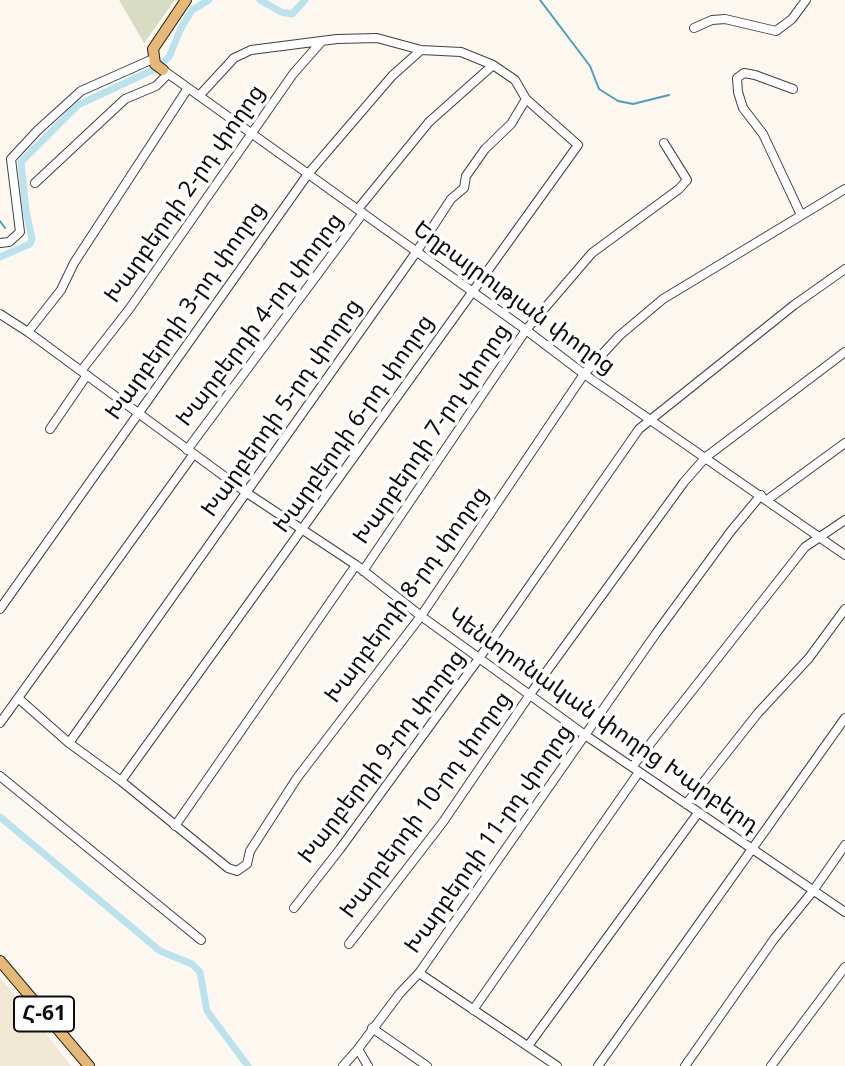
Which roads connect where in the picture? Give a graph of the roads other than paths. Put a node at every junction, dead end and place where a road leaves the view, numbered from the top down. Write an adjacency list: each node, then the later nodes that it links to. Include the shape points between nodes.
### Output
1 (186, 0): 7 (main road, via 153,49)
2 (806, 0): 3 (street, via 776,31 725,19)
3 (694, 28)
4 (322, 41): 5 (street, via 377,38); 10 (street, via 251,50 234,58); 12 (street, Խարբերդի 2-րդ փողոց, via 293,74)
5 (421, 50): 6 (street, via 461,52); 14 (street, Խարբերդի 3-րդ փողոց, via 392,76)
6 (493, 65): 11 (street, via 515,80); 17 (street, Խարբերդի 4-րդ փողոց, via 429,122)
7 (160, 67): 8 (street, Եղբայրության փողոց); 15 (street, via 156,86 125,99); 19 (street, via 81,91 11,159 20,232)
8 (188, 88): 10 (street, Եղբայրության փողոց); 25 (street, via 61,290)
9 (793, 89): 18 (street, via 755,75 744,73 737,78 743,108 768,143)
10 (199, 96): 12 (street, Եղբայրության փողոց)
11 (526, 99): 20 (street, Խարբերդի 5-րդ փողոց, via 511,124 485,149 466,176 464,188 451,199); 22 (street, Խարբերդի 6-րդ փողոց, via 578,145)
12 (253, 134): 14 (street, Եղբայրության փողոց); 27 (street, Խարբերդի 2-րդ փողոց)
13 (664, 143): 24 (street, Խարբերդի 7-րդ փողոց, via 687,180 592,253)
14 (308, 174): 17 (street, Եղբայրության փողոց); 29 (street, Խարբերդի 3-րդ փողոց)
15 (35, 183)
16 (845, 189): 18 (street, Խարբերդի 8-րդ փողոց)
17 (361, 211): 20 (street, Եղբայրության փողոց); 33 (street, Խարբերդի 4-րդ փողոց)
18 (801, 215): 28 (street, Խարբերդի 8-րդ փողոց, via 663,299)
19 (0, 243)
20 (417, 251): 22 (street, Եղբայրության փողոց); 35 (street, Խարբերդի 5-րդ փողոց)
21 (845, 269): 30 (street, Խարբերդի 9-րդ փողոց)
22 (472, 291): 24 (street, Եղբայրության փողոց); 38 (street, Խարբերդի 6-րդ փողոց)
23 (0, 314): 25 (street, Կենտրոնական փողոց Խարբերդ)
24 (526, 330): 28 (street, Եղբայրության փողոց); 41 (street, Խարբերդի 7-րդ փողոց)
25 (28, 332): 27 (street, Կենտրոնական փողոց Խարբերդ)
26 (845, 352): 34 (street, Խարբերդի 10-րդ փողոց)
27 (84, 373): 29 (street, Կենտրոնական փողոց Խարբերդ); 31 (street, Խարբերդի 2-րդ փողոց)
28 (584, 374): 30 (street, Եղբայրության փողոց); 44 (street, Խարբերդի 8-րդ փողոց)
29 (138, 413): 33 (street, Կենտրոնական փողոց Խարբերդ); 42 (street, Խարբերդի 3-րդ փողոց)
30 (651, 418): 34 (street, Եղբայրության փողոց); 45 (street, Խարբերդի 9-րդ փողոց)
31 (50, 429)
32 (845, 443): 36 (street, Խարբերդի 11-րդ փողոց)
33 (190, 452): 35 (street, Կենտրոնական փողոց Խարբերդ); 47 (street, Խարբերդի 4-րդ փողոց)
34 (706, 457): 36 (street, Եղբայրության փողոց); 46 (street, Խարբերդի 10-րդ փողոց)
35 (247, 493): 38 (street, Կենտրոնական փողոց Խարբերդ); 51 (street, Խարբերդի 5-րդ փողոց)
36 (764, 497): 39 (street, Եղբայրության փողոց); 50 (street, Խարբերդի 11-րդ փողոց, via 730,531)
37 (845, 520): 39 (street)
38 (303, 531): 41 (street, Կենտրոնական փողոց Խարբերդ); 54 (street, Խարբերդի 6-րդ փողոց)
39 (819, 537): 40 (street, Եղբայրության փողոց); 52 (street, via 805,547)
40 (845, 555)
41 (360, 568): 44 (street, Կենտրոնական փողոց Խարբերդ); 57 (street, Խարբերդի 7-րդ փողոց)
42 (0, 609)
43 (845, 609): 55 (street)
44 (421, 616): 45 (street, Կենտրոնական փողոց Խարբերդ); 57 (street, Խարբերդի 8-րդ փողոց, via 297,778 247,863 237,871 228,869)
45 (480, 657): 46 (street, Կենտրոնական փողոց Խարբերդ); 61 (street, Խարբերդի 9-րդ փողոց)
46 (531, 693): 50 (street, Կենտրոնական փողոց Խարբերդ); 64 (street, Խարբերդի 10-րդ փողոց, via 443,821)
47 (18, 698): 49 (street, Խարբերդի 4-րդ փողոց); 51 (street, Խարբերդի 8-րդ փողոց)
48 (845, 718): 59 (street)
49 (0, 723)
50 (585, 735): 52 (street, Կենտրոնական փողոց Խարբերդ); 67 (street, Խարբերդի 11-րդ փողոց)
51 (69, 743): 54 (street, Խարբերդի 8-րդ փողոց)
52 (636, 770): 55 (street, Կենտրոնական փողոց Խարբերդ); 68 (street)
53 (0, 776): 63 (street)
54 (121, 781): 57 (street, Խարբերդի 8-րդ փողոց)
55 (686, 804): 56 (street, Կենտրոնական փողոց Խարբերդ)
56 (698, 813): 59 (street, Կենտրոնական փողոց Խարբերդ); 70 (street)
57 (175, 826)
58 (845, 845): 60 (street)
59 (752, 849): 60 (street, Կենտրոնական փողոց Խարբերդ); 77 (street)
60 (813, 891): 62 (street, Կենտրոնական փողոց Խարբերդ); 78 (street)
61 (294, 908)
62 (845, 912)
63 (201, 940)
64 (349, 944)
65 (0, 961): 72 (main road, Հ-61)
66 (845, 968): 79 (street)
67 (419, 973): 68 (street); 69 (street, Խարբերդի 11-րդ փողոց)
68 (473, 1010): 70 (street)
69 (372, 1028): 71 (street, Խարբերդի 11-րդ փողոց); 75 (street)
70 (528, 1046): 76 (street)
71 (358, 1049): 73 (street, Խարբերդի 11-րդ փողոց); 74 (street)
72 (89, 1066)
73 (343, 1066)
74 (368, 1066)
75 (427, 1066)
76 (557, 1066)
77 (598, 1066)
78 (685, 1066)
79 (771, 1066)

